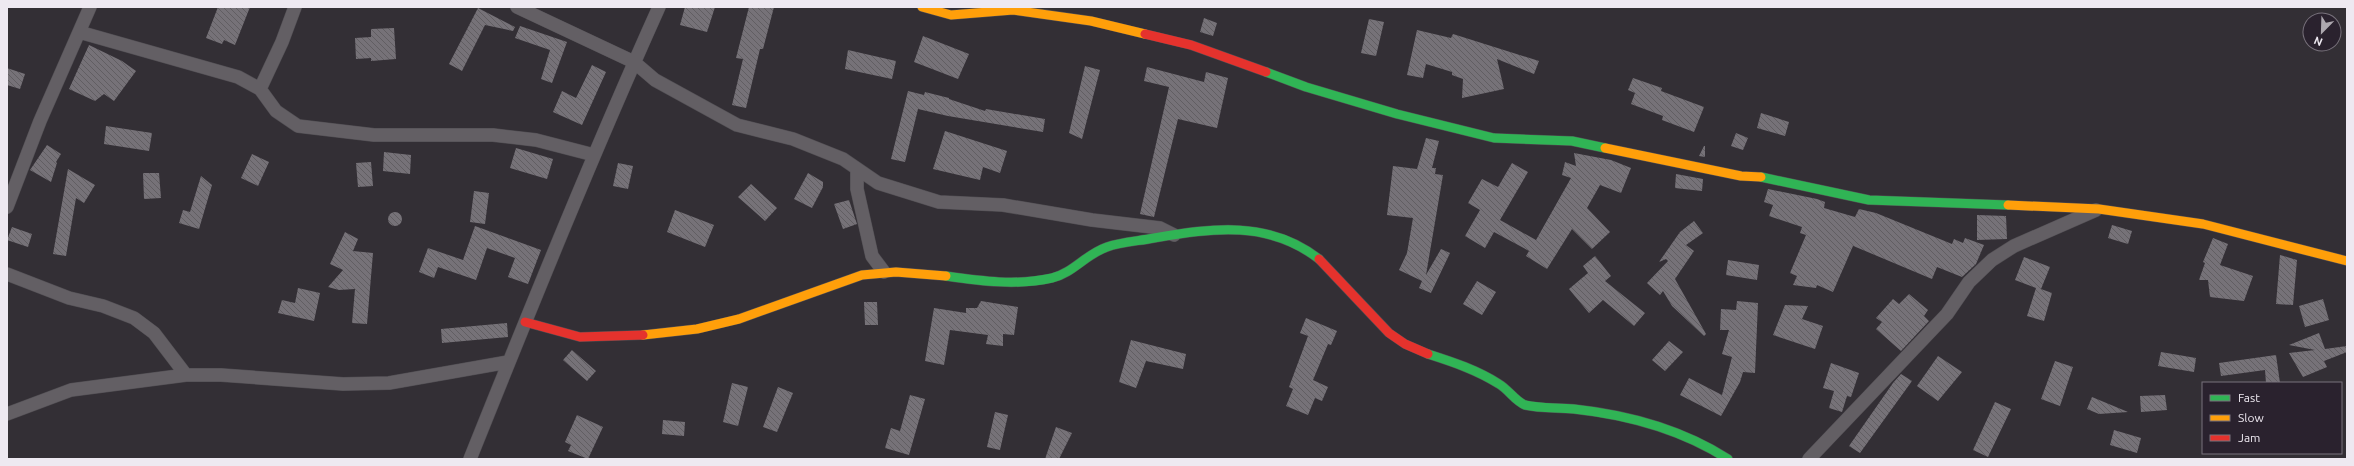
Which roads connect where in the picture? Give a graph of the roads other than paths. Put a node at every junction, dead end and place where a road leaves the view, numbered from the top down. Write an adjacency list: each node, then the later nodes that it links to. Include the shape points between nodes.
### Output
1 (90, 7): 6 (street)
2 (295, 7): 8 (street)
3 (517, 7): 7 (street)
4 (659, 7): 7 (street)
5 (922, 7): 12 (street, via 951,15 1013,10 1091,21 1191,45 1389,112 1494,138 1572,141 1740,176 1772,178 1869,200)
6 (79, 32): 8 (street, via 238,77); 11 (street, via 40,121)
7 (634, 62): 9 (street); 10 (street, via 655,80 737,124 792,139 843,159)
8 (260, 89): 9 (street, via 276,111 298,126 374,135 493,135 536,140)
9 (594, 154): 17 (street)
10 (857, 169): 13 (street, via 878,183 939,202 1004,205 1092,220 1160,228); 15 (street, via 857,189 872,256)
11 (7, 207)
12 (2099, 209): 14 (street, via 2203,224); 23 (street, via 2014,246 1992,260 1969,282 1947,314)
13 (1176, 236): 15 (street, via 1107,246 1072,270 1053,278 1031,282 982,281 915,271); 22 (street, via 1230,229 1280,237 1306,250 1330,270 1394,338 1421,352 1456,362 1485,376 1509,391 1519,403 1535,408 1552,406 1656,423 1687,435)
14 (2347, 261)
15 (884, 272): 17 (street, via 846,278 779,306 721,322 651,336 581,337 552,332)
16 (7, 274): 19 (street, via 69,298 103,306 134,318 154,333)
17 (525, 322): 18 (street)
18 (508, 362): 19 (street, via 389,383 343,384 228,375); 21 (street)
19 (186, 375): 20 (street, via 71,390)
20 (7, 414)
21 (471, 459)
22 (1728, 459)
23 (1809, 459)

